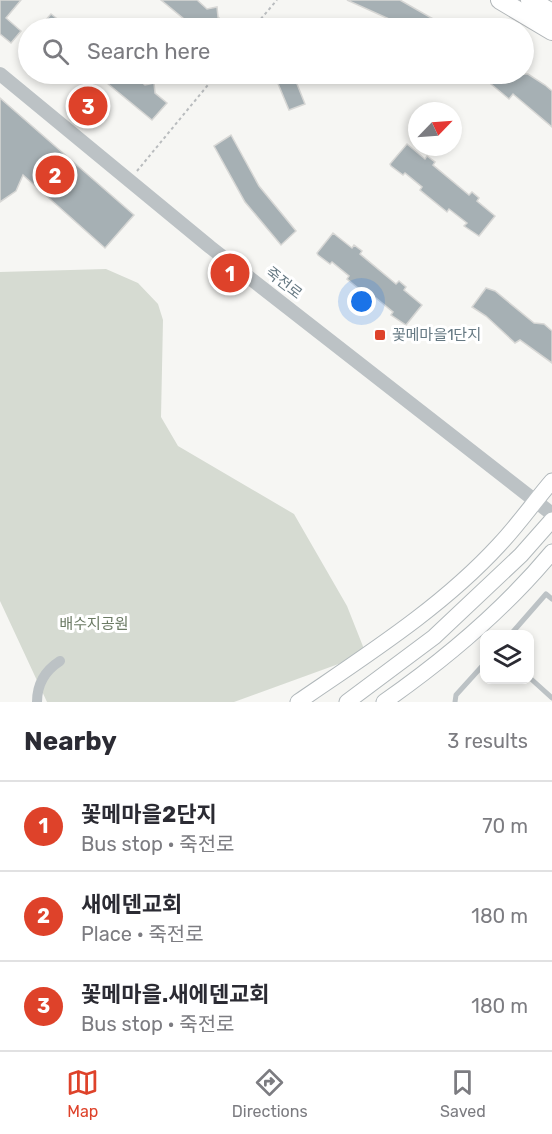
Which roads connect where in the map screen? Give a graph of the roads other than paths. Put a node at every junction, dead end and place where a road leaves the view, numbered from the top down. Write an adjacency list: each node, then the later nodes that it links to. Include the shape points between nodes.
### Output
1 (500, 0): 4 (highway)
2 (530, 0): 3 (highway)
3 (552, 13)
4 (530, 18)
5 (534, 20): 6 (highway)
6 (552, 31)
7 (0, 74): 9 (street, 죽전로, via 219,254)
8 (552, 481): 9 (main road)
9 (535, 500): 10 (street, 죽전로); 20 (main road, via 500,544 464,579 418,617)
10 (552, 514)
11 (552, 520): 21 (main road, via 521,555 434,637)
12 (552, 552): 22 (main road, via 480,628 446,658)
13 (552, 599): 14 (lane, via 546,594)
14 (514, 630)
15 (60, 661): 19 (street, via 47,669)
16 (480, 668): 23 (lane, via 456,695)
17 (534, 682): 18 (lane)
18 (552, 698)
19 (37, 702)
20 (298, 702)
21 (347, 702)
22 (384, 702)
23 (455, 702)

